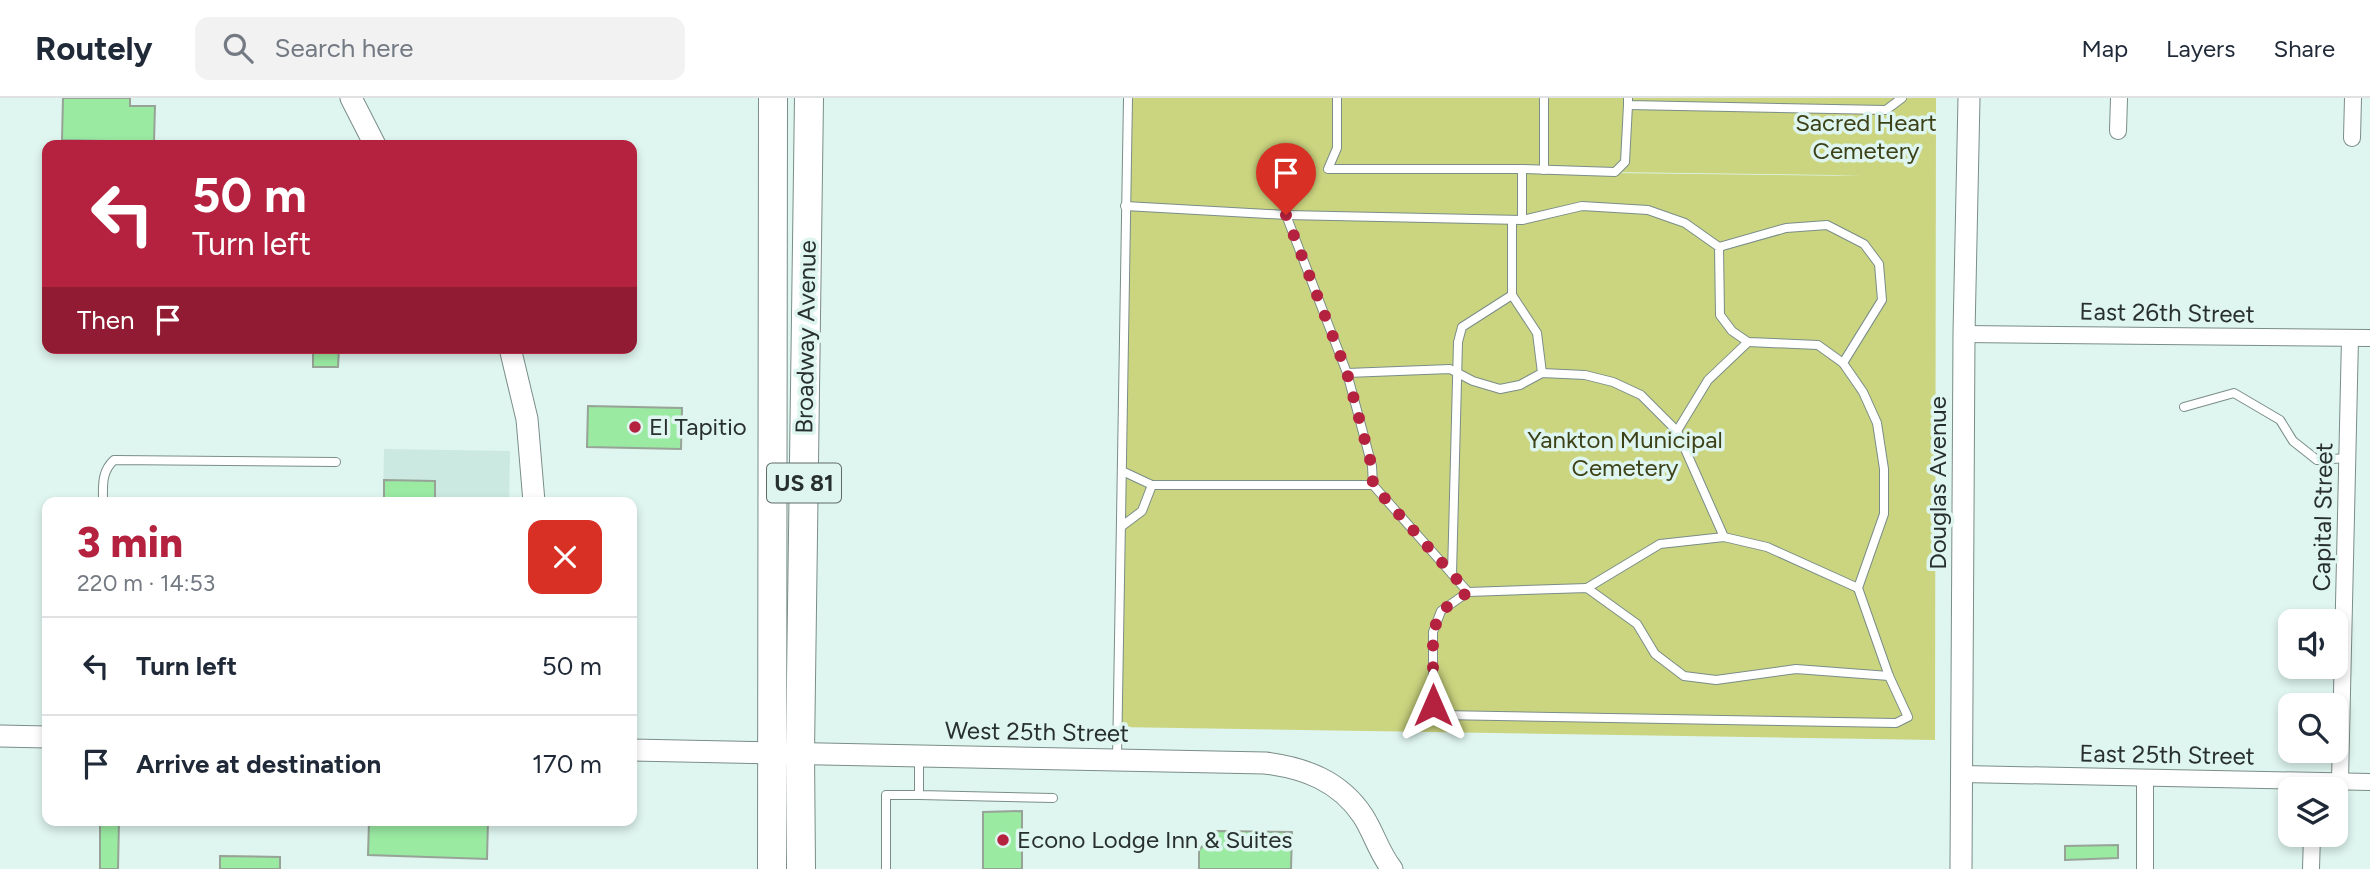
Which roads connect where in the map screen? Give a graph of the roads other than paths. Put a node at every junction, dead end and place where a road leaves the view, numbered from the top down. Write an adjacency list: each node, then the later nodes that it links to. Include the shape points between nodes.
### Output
1 (351, 98): 14 (street)
2 (773, 98): 50 (highway, Broadway Avenue / US 81)
3 (809, 98): 51 (highway, Broadway Avenue / US 81)
4 (1128, 98): 17 (lane)
5 (1337, 98): 15 (lane, via 1337,148 1328,169)
6 (1544, 98): 16 (lane)
7 (1902, 98): 11 (lane, via 1886,110)
8 (1969, 98): 22 (street, Douglas Avenue)
9 (2119, 98): 12 (street)
10 (2353, 98): 13 (street)
11 (1628, 102): 16 (lane, via 1625,162 1615,172)
12 (2118, 131)
13 (2352, 138)
14 (372, 140)
15 (1522, 169): 16 (lane); 19 (lane)
16 (1544, 170)
17 (1125, 206): 18 (lane); 35 (lane)
18 (1286, 215): 19 (lane); 28 (lane)
19 (1517, 220): 20 (lane, via 1582,206 1648,210 1685,223); 21 (lane)
20 (1719, 247): 25 (lane, via 1720,315); 27 (lane, via 1786,228 1827,225 1864,244 1879,264 1882,300)
21 (1512, 295): 29 (lane, via 1537,333); 30 (lane, via 1462,327)
22 (1964, 334): 23 (street, East 26th Street); 54 (street, Douglas Avenue)
23 (2350, 338): 24 (street, East 26th Street); 33 (street, Capital Street)
24 (2370, 338)
25 (1748, 342): 27 (lane, via 1818,345); 32 (lane, via 1707,380)
26 (511, 354): 39 (street, via 527,419)
27 (1843, 363): 44 (lane, via 1877,423 1884,468 1884,514)
28 (1347, 373): 30 (lane, via 1450,369); 37 (lane)
29 (1542, 373): 30 (lane, via 1500,390); 32 (lane, via 1613,382 1641,396)
30 (1459, 374): 42 (lane)
31 (2184, 407): 33 (lane, via 2234,393 2280,420 2294,441 2317,460)
32 (1677, 431): 41 (lane)
33 (2347, 458): 55 (street, Capital Street)
34 (336, 462): 38 (lane, via 114,460 106,467)
35 (1122, 471): 36 (lane); 40 (lane)
36 (1152, 485): 37 (lane); 40 (lane, via 1142,511)
37 (1373, 485): 42 (lane)
38 (103, 497)
39 (534, 497)
40 (1122, 526): 53 (lane)
41 (1724, 537): 43 (lane, via 1660,544); 44 (lane, via 1767,547)
42 (1452, 574): 45 (lane)
43 (1587, 588): 45 (lane); 46 (lane, via 1637,624 1655,654 1684,676 1716,680 1796,669)
44 (1858, 588): 46 (lane)
45 (1468, 592): 46 (lane, via 1441,611 1433,632 1433,705 1441,715 1896,723 1908,717)
46 (1889, 676)
47 (0, 736): 48 (street)
48 (42, 737)
49 (637, 750): 50 (street, West 25th Street)
50 (772, 752): 51 (street, West 25th Street); 63 (highway, Broadway Avenue / US 81)
51 (800, 753): 52 (street, West 25th Street); 64 (highway, Broadway Avenue / US 81)
52 (919, 755): 53 (street, West 25th Street); 60 (lane)
53 (1117, 760): 66 (street, West 25th Street, via 1265,763 1312,774 1343,792 1363,816)
54 (1963, 775): 56 (street, East 25th Street); 67 (street, Douglas Avenue)
55 (2340, 777)
56 (2145, 778): 59 (street, East 25th Street); 68 (street)
57 (2348, 781): 58 (street, East 25th Street)
58 (2370, 782)
59 (2278, 784)
60 (919, 795): 61 (lane); 65 (lane, via 886,795)
61 (1054, 798)
62 (2312, 847): 69 (street)
63 (772, 869)
64 (802, 869)
65 (886, 869)
66 (1392, 869)
67 (1961, 869)
68 (2145, 869)
69 (2311, 869)

